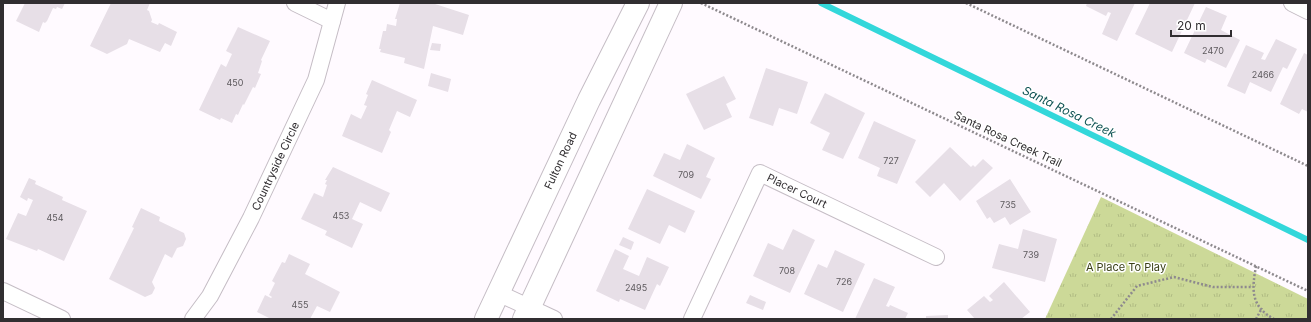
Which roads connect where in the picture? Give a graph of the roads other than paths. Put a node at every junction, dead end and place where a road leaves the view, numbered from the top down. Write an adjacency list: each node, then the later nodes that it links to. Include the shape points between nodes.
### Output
1 (295, 3): 7 (street)
2 (336, 3): 7 (street, Countryside Circle)
3 (638, 3): 10 (main road, Fulton Road)
4 (671, 3): 11 (main road)
5 (1292, 3): 6 (street)
6 (1308, 11)
7 (332, 21): 13 (street, Countryside Circle, via 316,80 210,296)
8 (936, 257): 16 (street, Placer Court, via 760,173)
9 (3, 291): 12 (street)
10 (498, 293): 11 (street); 14 (main road, Fulton Road)
11 (527, 313): 15 (street)
12 (62, 319)
13 (193, 319)
14 (486, 319)
15 (554, 319)
16 (692, 319)

